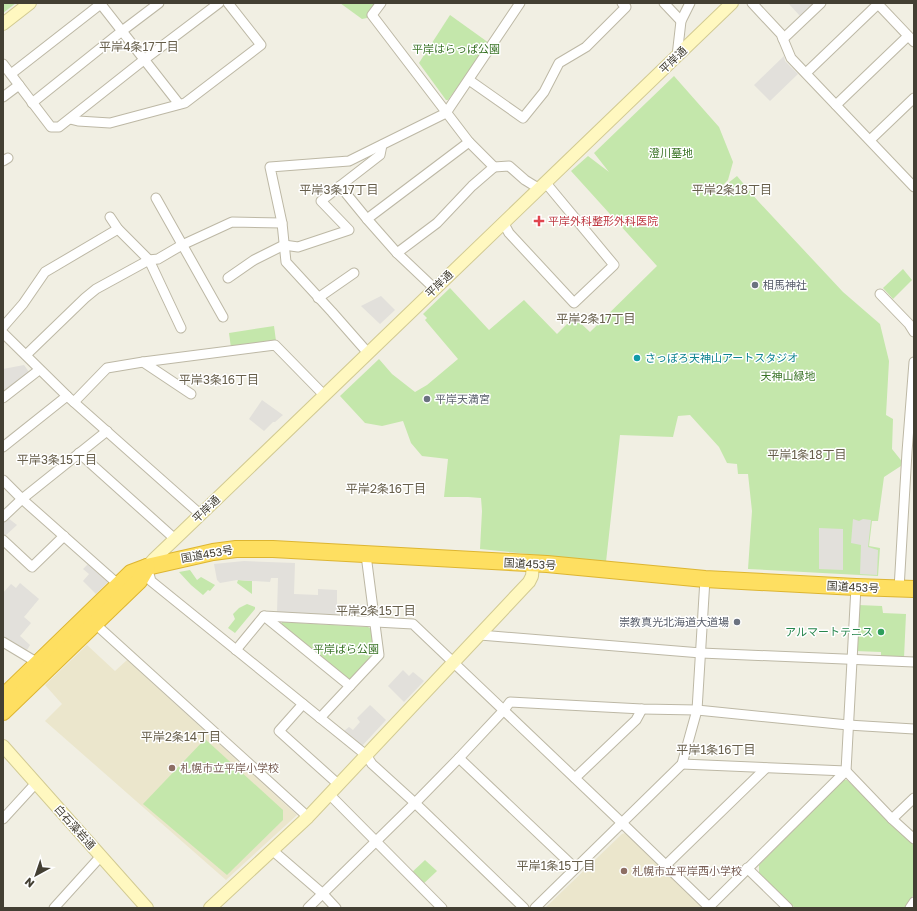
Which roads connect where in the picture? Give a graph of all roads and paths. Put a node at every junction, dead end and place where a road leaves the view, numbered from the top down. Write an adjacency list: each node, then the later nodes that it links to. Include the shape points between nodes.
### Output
1 (30, 3): 16 (street)
2 (101, 3): 17 (street); 24 (street)
3 (159, 3): 17 (street)
4 (219, 3): 21 (street)
5 (228, 3): 30 (street, via 261,45 185,103)
6 (381, 3): 32 (street, via 372,15)
7 (520, 3): 25 (street)
8 (622, 3): 25 (street, via 626,7 586,47 559,63 544,92 523,118)
9 (664, 3): 15 (street)
10 (690, 3): 15 (street)
11 (732, 3): 20 (street, 平岸通)
12 (752, 3): 18 (street)
13 (820, 3): 18 (street)
14 (877, 3): 19 (street); 23 (street)
15 (681, 21): 20 (street)
16 (3, 24)
17 (122, 31): 21 (street); 29 (street)
18 (783, 39): 23 (street, via 791,58)
19 (911, 39): 31 (street)
20 (677, 56): 39 (street, 平岸通)
21 (144, 60): 30 (street); 33 (street)
22 (3, 64): 24 (street)
23 (806, 73): 31 (street)
24 (11, 74): 26 (street)
25 (469, 80): 32 (street)
26 (19, 85): 27 (street); 29 (street)
27 (3, 97)
28 (914, 98): 34 (street)
29 (32, 103): 33 (street, via 51,127 59,127)
30 (179, 104): 33 (street, via 110,123)
31 (836, 105): 34 (street)
32 (446, 113): 35 (street); 36 (street)
33 (70, 119)
34 (870, 140): 38 (street)
35 (469, 142): 37 (street); 43 (street)
36 (382, 145): 40 (street, via 380,154); 45 (street, via 349,162 270,167)
37 (494, 167): 39 (street, via 509,166 525,180); 49 (street, via 437,223)
38 (912, 181)
39 (542, 185): 44 (street, 平岸通); 44 (street, via 614,265 574,303 509,233)
40 (340, 186): 43 (street); 48 (street, via 321,201 348,230 298,247)
41 (156, 198): 47 (street)
42 (110, 218): 46 (street)
43 (367, 219): 49 (street)
44 (503, 222): 53 (street, 平岸通)
45 (282, 223): 47 (street, via 232,222); 48 (street)
46 (118, 229): 50 (street); 58 (street, via 45,272)
47 (182, 245): 50 (street); 56 (street)
48 (284, 245): 52 (street, via 254,260); 55 (street, via 286,262)
49 (397, 253): 53 (street)
50 (149, 260): 59 (street); 62 (street, via 96,289)
51 (354, 273): 55 (street)
52 (228, 278)
53 (435, 289): 61 (street, 平岸通)
54 (880, 294): 57 (street)
55 (318, 298): 61 (street)
56 (223, 317)
57 (912, 325)
58 (3, 327)
59 (181, 328)
60 (3, 334): 62 (street)
61 (368, 353): 67 (street, 平岸通)
62 (26, 355): 65 (street)
63 (143, 362): 66 (street); 67 (street, via 275,344); 69 (street, via 107,368)
64 (914, 362): 86 (street, via 907,452)
65 (39, 370): 68 (street); 69 (street)
66 (191, 394)
67 (324, 395): 75 (street, 平岸通)
68 (3, 398)
69 (70, 399): 70 (street); 71 (street)
70 (107, 431): 72 (street); 75 (street)
71 (3, 447)
72 (79, 453): 74 (street); 78 (street)
73 (3, 480): 74 (street)
74 (22, 498): 76 (street); 77 (street)
75 (200, 514): 78 (street, 平岸通)
76 (3, 517)
77 (64, 536): 79 (street, via 32,567); 84 (street)
78 (175, 539): 82 (street, 平岸通)
79 (3, 540)
80 (366, 554): 81 (highway, 国道453号); 82 (highway, 国道453号, via 236,549); 89 (street)
81 (533, 564): 83 (highway, 国道453号); 90 (street, via 529,582)
82 (147, 567): 84 (highway, 平岸通, via 131,573); 88 (highway, 平岸通, via 139,581); 92 (street, via 151,581)
83 (705, 579): 85 (highway, 国道453号); 93 (street)
84 (119, 585): 88 (highway, 平岸通)
85 (856, 587): 86 (highway, 国道453号); 94 (street)
86 (906, 589)
87 (264, 616): 89 (street); 92 (street); 98 (street)
88 (91, 620): 97 (highway, 平岸通); 104 (highway, 平岸通); 120 (street)
89 (375, 622): 95 (street, via 413,624); 98 (street, via 379,655)
90 (480, 635): 93 (street); 95 (street)
91 (3, 642): 97 (street)
92 (236, 650): 100 (street)
93 (701, 653): 94 (street); 103 (street)
94 (851, 660): 96 (street); 106 (street)
95 (454, 662): 102 (street); 109 (street)
96 (914, 662)
97 (38, 663): 99 (highway, 平岸通)
98 (350, 686): 105 (street)
99 (3, 697)
100 (303, 704): 105 (street); 116 (street, via 279,731)
101 (642, 709): 102 (street, via 510,702); 103 (street); 114 (street, via 636,720)
102 (504, 710): 110 (street); 114 (street)
103 (697, 710): 106 (street); 111 (street)
104 (3, 712)
105 (320, 718): 109 (street)
106 (848, 725): 107 (street); 113 (street)
107 (914, 729)
108 (3, 746): 115 (street, 白石藻岩通)
109 (366, 755): 116 (street); 119 (street, via 372,764)
110 (460, 758): 119 (street); 129 (street)
111 (682, 764): 112 (street); 123 (street)
112 (766, 768): 113 (street); 128 (street)
113 (846, 772): 122 (street); 130 (street)
114 (575, 778): 123 (street)
115 (36, 783): 121 (street); 127 (street, 白石藻岩通)
116 (338, 784): 117 (street)
117 (329, 794): 120 (street); 125 (street)
118 (914, 798): 122 (street)
119 (415, 804): 125 (street); 140 (street)
120 (308, 816): 126 (street)
121 (3, 818)
122 (892, 819): 124 (street)
123 (621, 822): 128 (street); 129 (street)
124 (914, 839)
125 (376, 842): 131 (street); 139 (street)
126 (272, 850): 131 (street); 136 (street)
127 (101, 856): 134 (street); 135 (street, 白石藻岩通)
128 (666, 866): 133 (street)
129 (575, 868): 141 (street)
130 (747, 868): 133 (street); 142 (street)
131 (322, 894): 137 (street); 138 (street)
132 (914, 902): 143 (street)
133 (709, 907)
134 (54, 908)
135 (147, 908)
136 (210, 908)
137 (308, 908)
138 (336, 908)
139 (442, 908)
140 (524, 908)
141 (535, 908)
142 (788, 908)
143 (910, 908)

